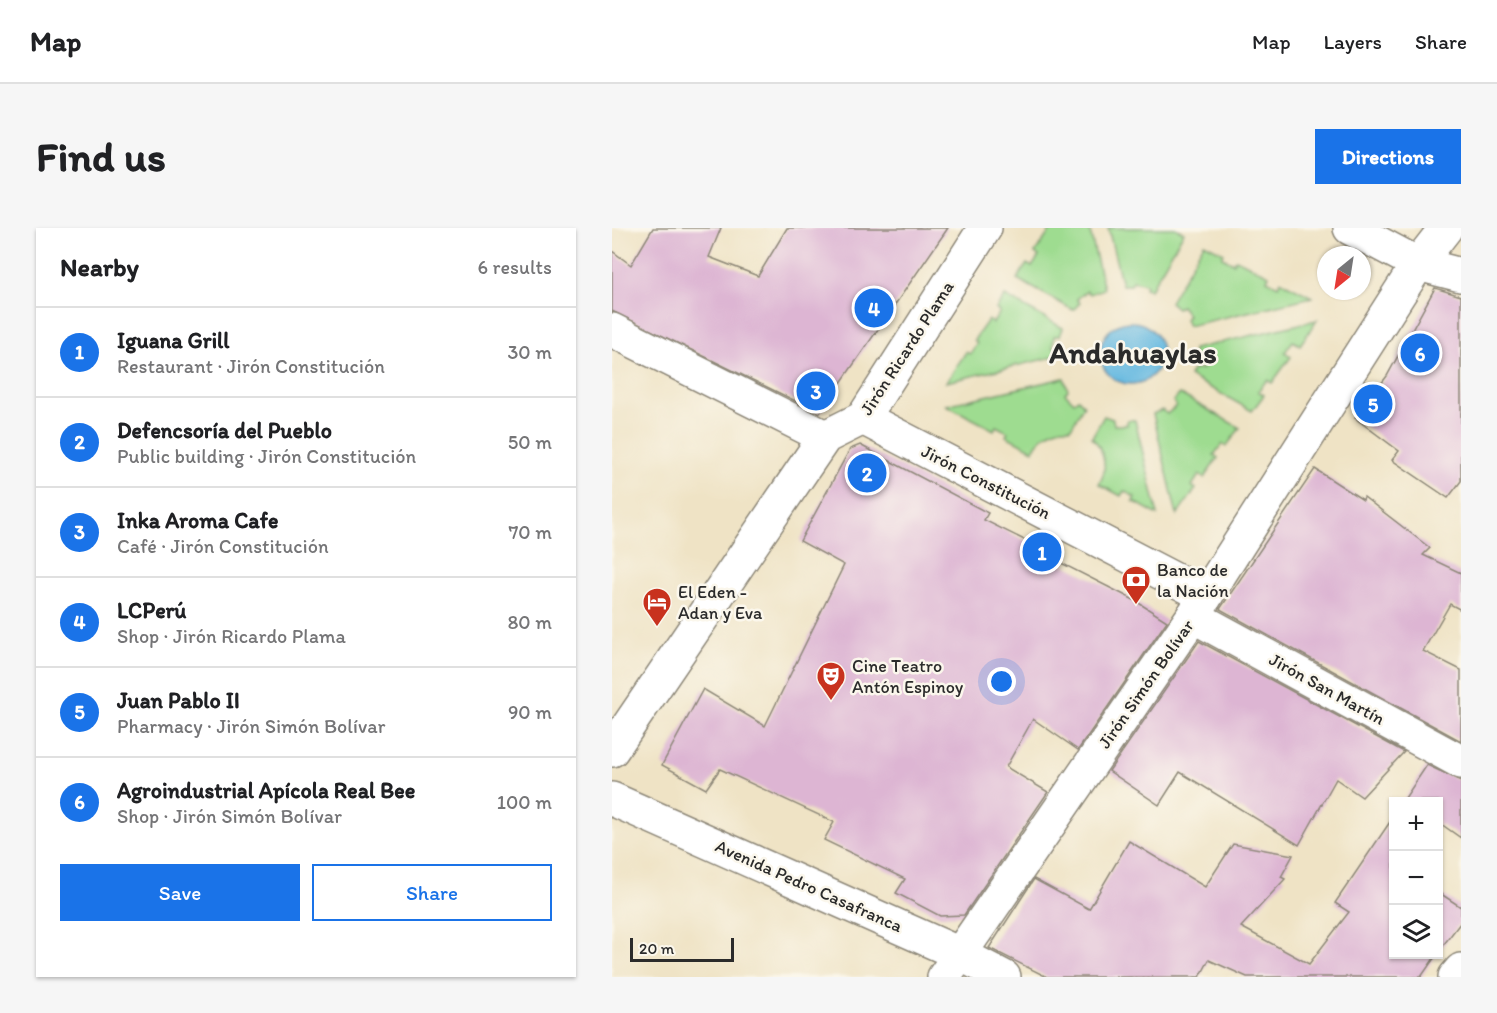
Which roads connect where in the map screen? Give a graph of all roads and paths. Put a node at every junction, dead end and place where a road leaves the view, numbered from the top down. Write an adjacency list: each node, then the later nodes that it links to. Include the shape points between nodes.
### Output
1 (985, 228): 7 (street, Jirón Ricardo Plama)
2 (1350, 228): 4 (street)
3 (1446, 228): 4 (street, Jirón Simón Bolívar)
4 (1418, 264): 5 (street); 9 (street, Jirón Simón Bolívar)
5 (1461, 275)
6 (612, 330): 8 (street)
7 (863, 418): 8 (street, Jirón Ricardo Plama); 9 (street, Jirón Constitución)
8 (825, 437): 10 (street, Jirón Ricardo Plama)
9 (1199, 606): 11 (street, Jirón San Martín); 13 (street, Jirón Simón Bolívar)
10 (612, 750)
11 (1461, 762)
12 (612, 799): 13 (street, Avenida Pedro Casafranca)
13 (952, 965): 15 (street, Avenida Pedro Casafranca)
14 (1461, 970): 16 (street)
15 (1004, 977)
16 (1455, 977)

